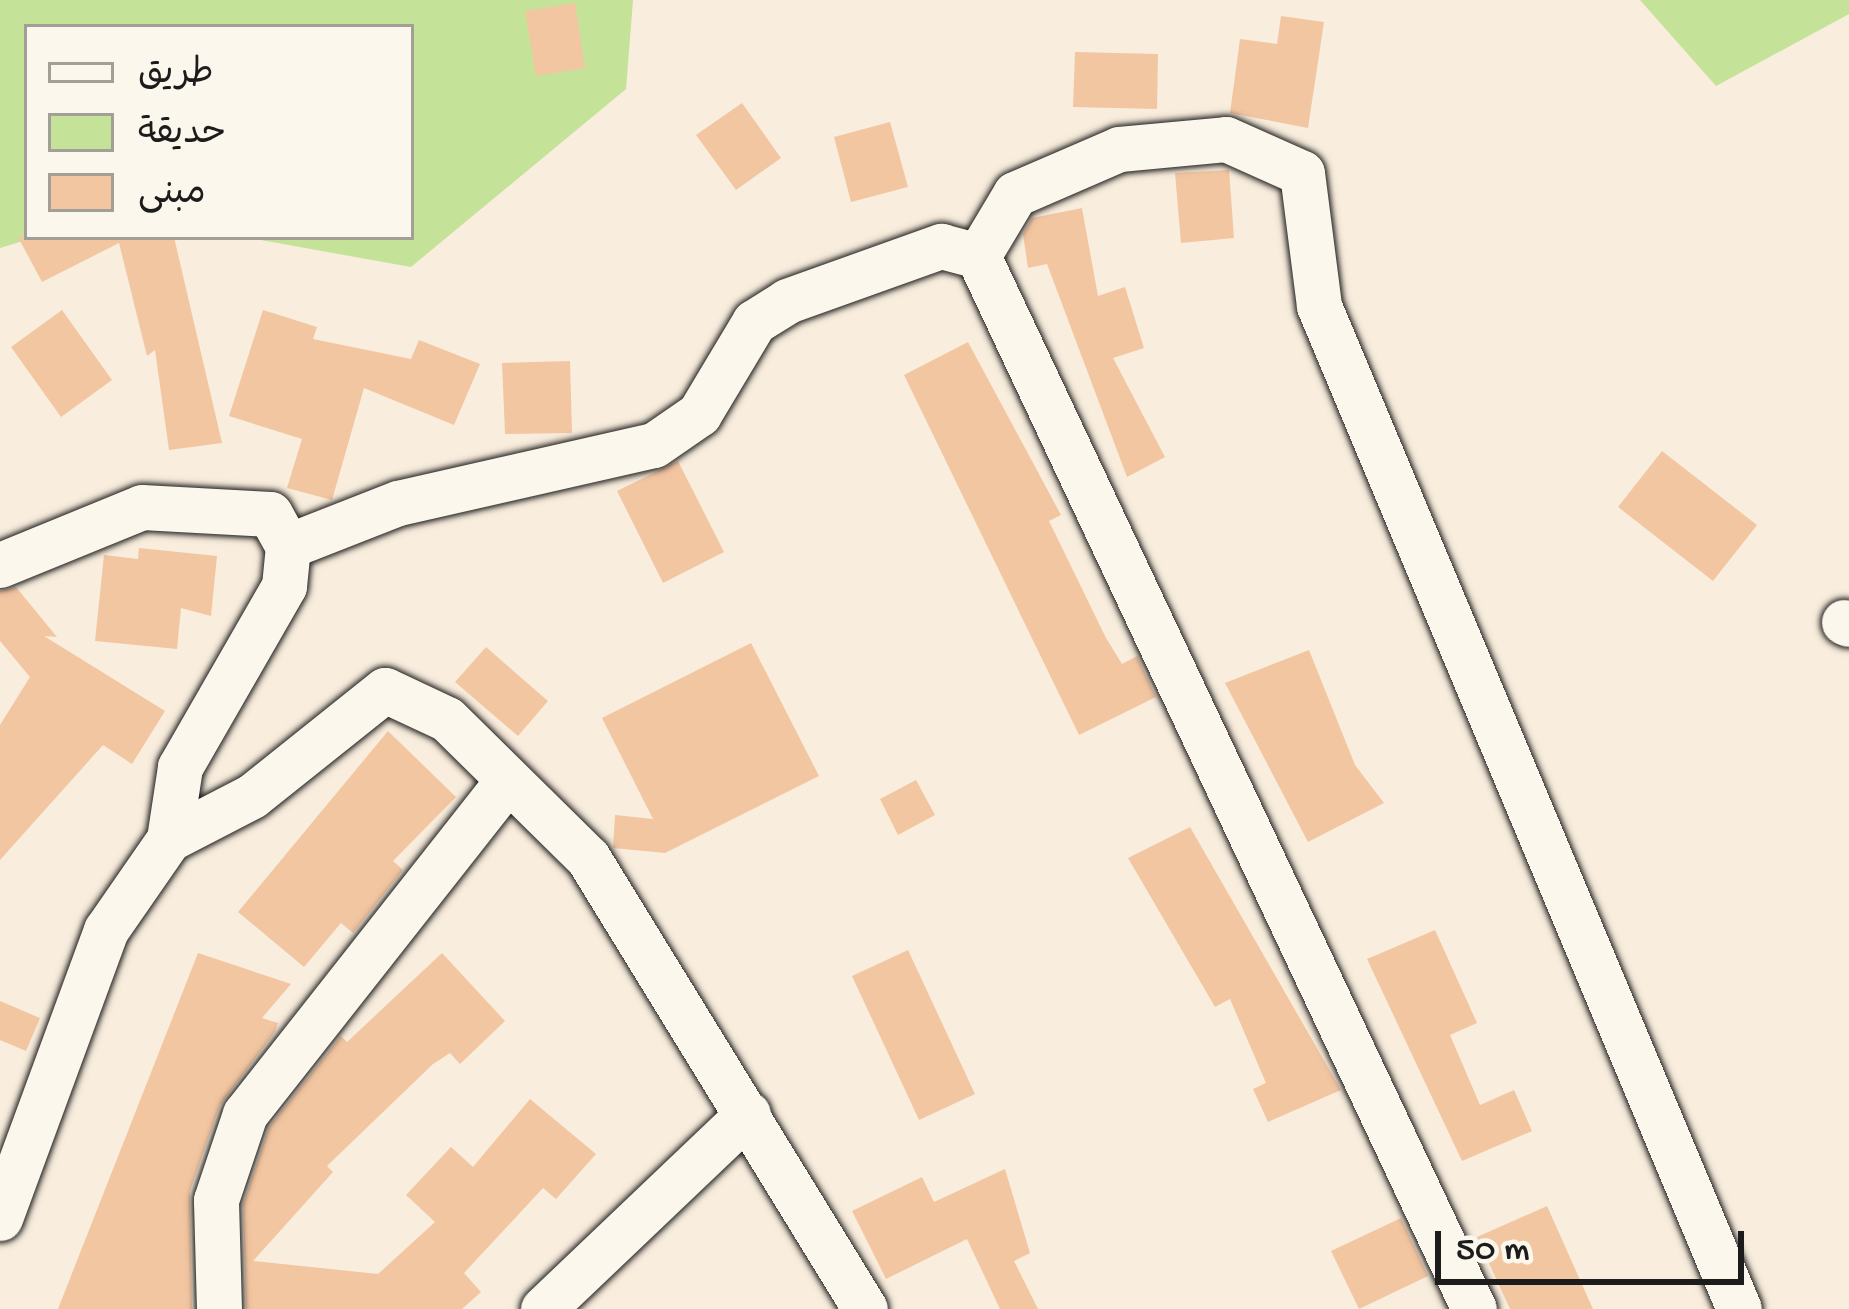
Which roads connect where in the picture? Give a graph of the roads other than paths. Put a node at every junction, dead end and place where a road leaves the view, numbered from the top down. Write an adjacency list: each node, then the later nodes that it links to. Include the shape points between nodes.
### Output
1 (977, 256): 2 (street, via 941,246 787,301 754,322 699,414 654,445 398,503); 11 (street); 12 (street, via 1015,194 1119,148 1226,139 1302,173 1319,306)
2 (288, 546): 3 (street, via 270,514 142,506); 5 (street, via 284,586 180,767)
3 (0, 565)
4 (507, 781): 5 (street, via 447,719 385,690 252,796); 6 (street, via 588,858); 8 (street, via 245,1114 216,1200)
5 (169, 839): 7 (street, via 106,930)
6 (748, 1114): 9 (street); 10 (street)
7 (0, 1218)
8 (219, 1309)
9 (543, 1309)
10 (865, 1309)
11 (1474, 1309)
12 (1738, 1309)

